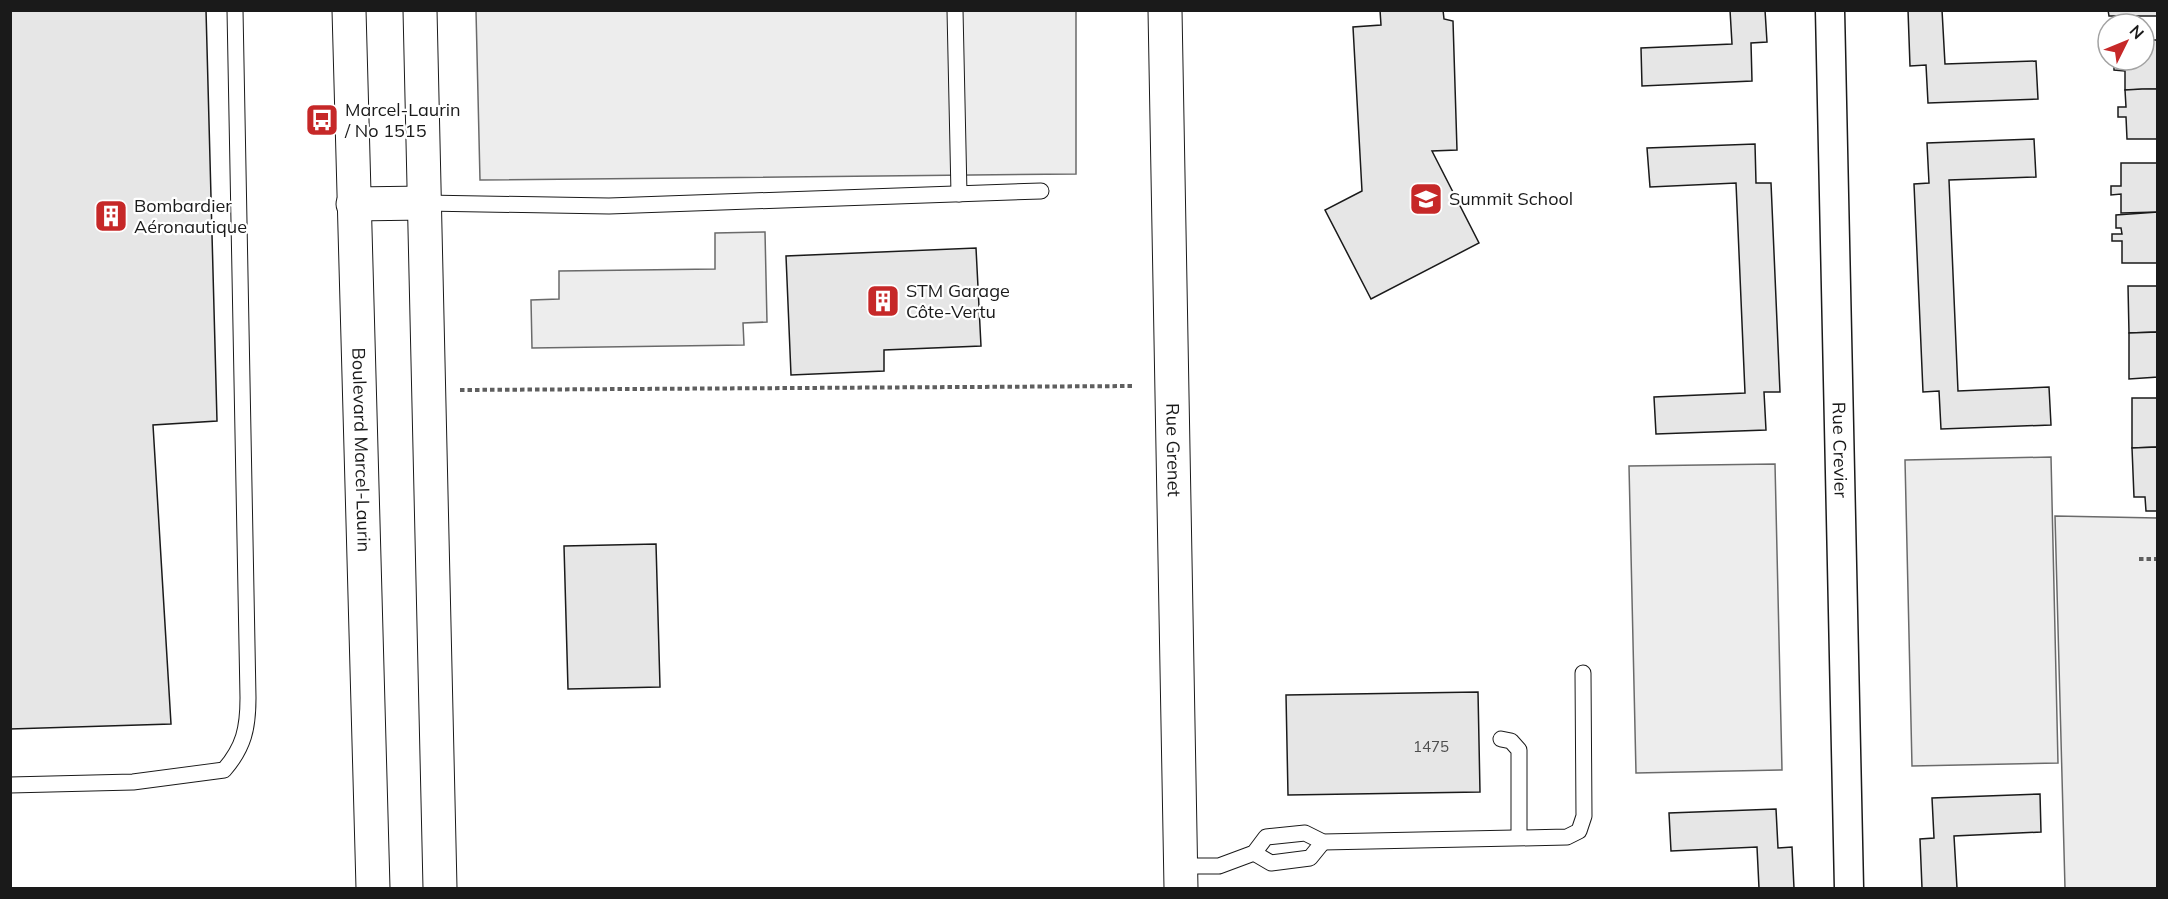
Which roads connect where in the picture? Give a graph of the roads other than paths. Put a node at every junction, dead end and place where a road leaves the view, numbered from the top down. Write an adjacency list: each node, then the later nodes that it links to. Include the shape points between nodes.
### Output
1 (235, 10): 13 (lane, via 248,726 243,742 224,770 133,782)
2 (349, 10): 10 (main road, Boulevard Marcel-Laurin)
3 (420, 10): 9 (main road)
4 (956, 10): 8 (lane)
5 (1165, 10): 17 (main road, Rue Grenet)
6 (1830, 10): 20 (street, Rue Crevier)
7 (1041, 191): 8 (lane)
8 (959, 194): 9 (lane, via 609,206)
9 (425, 203): 10 (main road); 19 (main road)
10 (353, 204): 18 (main road, Boulevard Marcel-Laurin)
11 (1583, 673): 14 (lane, via 1584,816 1579,831 1567,837)
12 (1502, 739): 14 (lane, via 1511,741 1519,750)
13 (10, 785)
14 (1519, 836): 15 (lane)
15 (1323, 842): 16 (lane, via 1310,858 1271,863); 16 (lane, via 1305,833 1266,837)
16 (1254, 854): 17 (lane)
17 (1181, 877)
18 (373, 888)
19 (440, 888)
20 (1849, 888)

